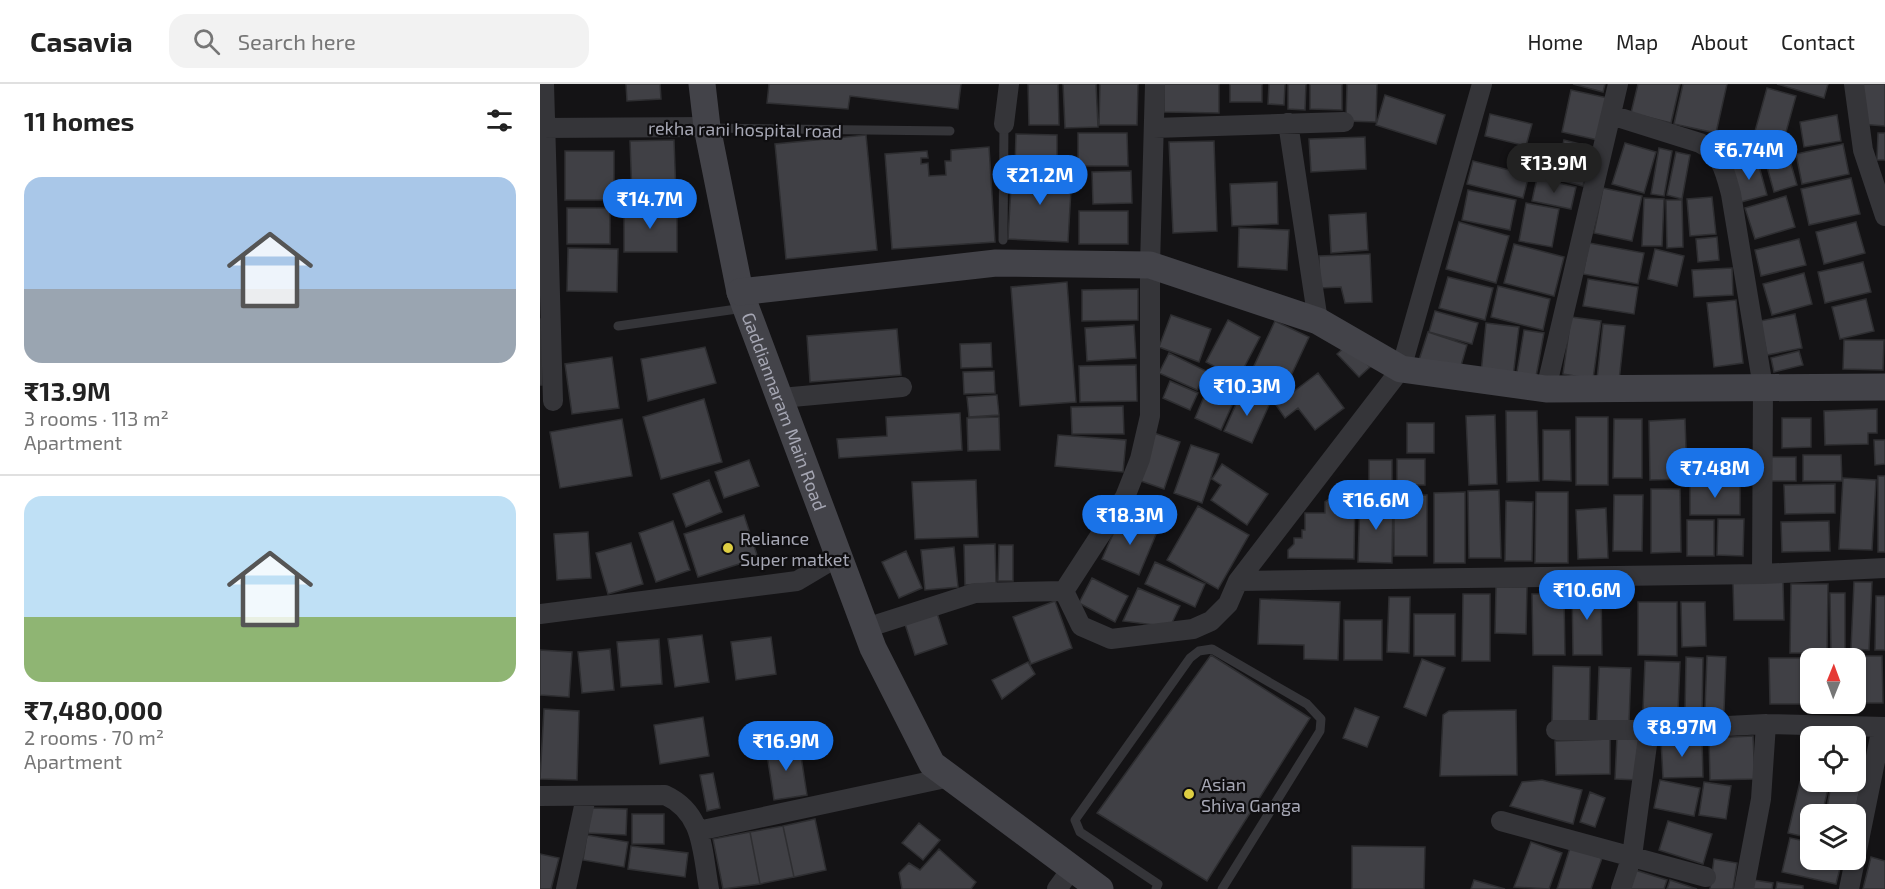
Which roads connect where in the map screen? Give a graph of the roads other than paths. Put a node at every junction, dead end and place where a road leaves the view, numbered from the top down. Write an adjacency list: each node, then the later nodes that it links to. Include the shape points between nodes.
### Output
1 (544, 84): 12 (street)
2 (702, 84): 13 (street, Gaddiannaram Main Road)
3 (1010, 84): 11 (street)
4 (1155, 84): 14 (street)
5 (1482, 84): 23 (street)
6 (1618, 84): 8 (street)
7 (1854, 84): 16 (street, via 1863,150)
8 (1611, 115): 25 (street, via 1700,143 1713,150 1722,163 1731,194); 27 (street)
9 (1344, 122): 10 (street)
10 (1288, 123): 14 (street); 21 (street)
11 (1004, 124): 17 (lane)
12 (543, 128): 13 (street, rekha rani hospital road); 19 (street)
13 (706, 128): 15 (lane, rekha rani hospital road); 20 (street, Gaddiannaram Main Road)
14 (1154, 128): 18 (street)
15 (950, 131)
16 (1885, 211)
17 (1003, 240)
18 (1150, 265): 20 (street, via 996,263); 21 (street); 34 (street, via 1150,416 1140,459 1125,497)
19 (545, 296): 29 (street)
20 (743, 300): 22 (lane); 28 (street, Gaddiannaram Main Road)
21 (1318, 321): 23 (street)
22 (618, 326)
23 (1401, 369): 27 (street); 33 (street)
24 (902, 387): 28 (street)
25 (1763, 387): 26 (street); 27 (street); 32 (street)
26 (1885, 387)
27 (1546, 389)
28 (780, 398): 30 (street, Gaddiannaram Main Road)
29 (553, 401)
30 (839, 556): 35 (street, via 797,580); 36 (street, Gaddiannaram Main Road)
31 (1885, 568): 32 (street)
32 (1762, 574): 33 (street)
33 (1238, 581): 34 (street, via 1228,604 1211,621 1193,629 1111,639 1081,626)
34 (1064, 591): 36 (street, via 975,593)
35 (540, 614)
36 (866, 628): 41 (street, Gaddiannaram Main Road, via 932,764)
37 (1766, 724): 38 (street); 40 (street); 58 (street, via 1761,799)
38 (1884, 727): 44 (street)
39 (1556, 730): 40 (street)
40 (1649, 730): 47 (street)
41 (950, 777): 46 (street); 48 (street, Gaddiannaram Main Road)
42 (540, 796): 43 (street)
43 (586, 797): 46 (street, via 665,795 686,807); 51 (street)
44 (1866, 808)
45 (1501, 821): 47 (street)
46 (698, 831): 52 (street)
47 (1632, 856): 50 (street); 57 (street)
48 (1073, 867): 53 (street); 54 (street, Gaddiannaram Main Road)
49 (1852, 870): 59 (street)
50 (1706, 877)
51 (566, 889)
52 (709, 889)
53 (1057, 889)
54 (1100, 889)
55 (1155, 889): 56 (lane, via 1158,884 1080,832 1075,820 1190,658 1199,651 1212,649 1307,704 1321,719 1320,731)
56 (1222, 889)
57 (1621, 889)
58 (1744, 889)
59 (1848, 889)

